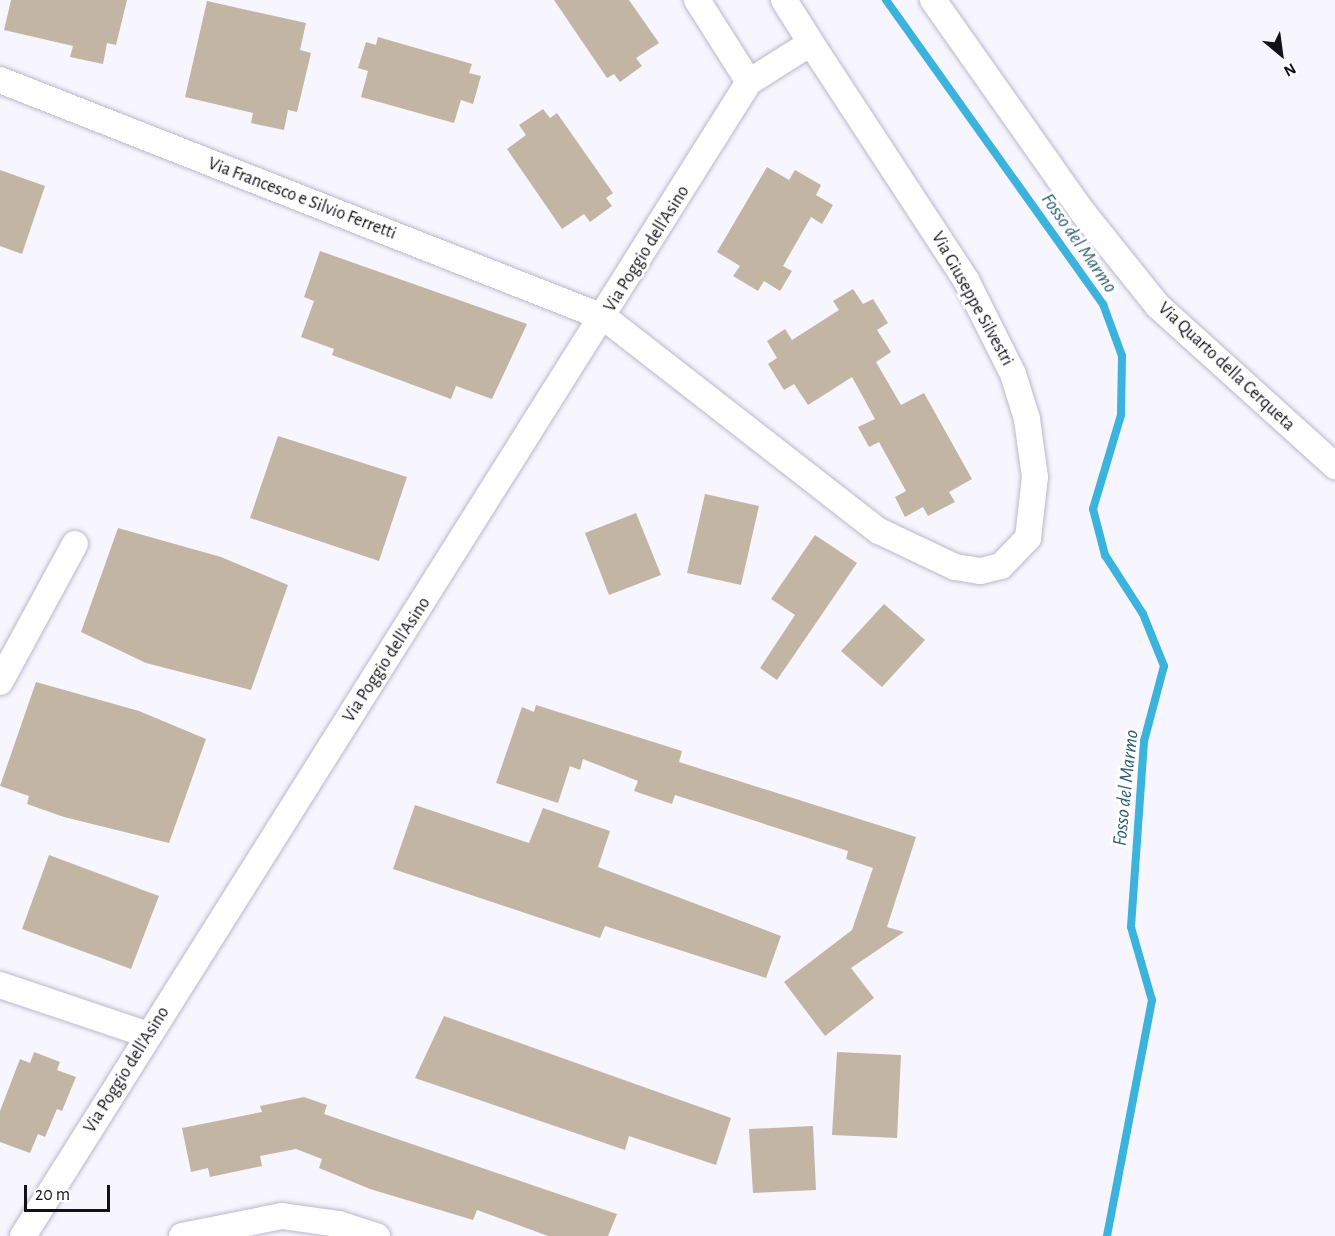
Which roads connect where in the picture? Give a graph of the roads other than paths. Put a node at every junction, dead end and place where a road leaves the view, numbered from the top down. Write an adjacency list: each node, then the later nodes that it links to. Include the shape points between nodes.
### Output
1 (697, 0): 6 (street)
2 (784, 0): 4 (street, Via Giuseppe Silvestri)
3 (933, 0): 8 (street, Via Quarto della Cerqueta, via 1081,210 1152,298 1219,366)
4 (811, 42): 6 (street); 7 (street, Via Giuseppe Silvestri, via 950,254 1005,355 1034,458 1031,526 1020,552 1001,566 981,571 955,567 904,546)
5 (0, 80): 7 (street, Via Francesco e Silvio Ferretti)
6 (749, 82): 7 (street, Via Poggio dell'Asino)
7 (604, 318): 12 (street, Via Poggio dell'Asino)
8 (1335, 465)
9 (75, 544): 10 (street)
10 (0, 682)
11 (0, 985): 12 (street)
12 (148, 1035): 13 (street, Via Poggio dell'Asino)
13 (23, 1236)
14 (182, 1236): 15 (street, via 282,1216 339,1224)
15 (377, 1236)

